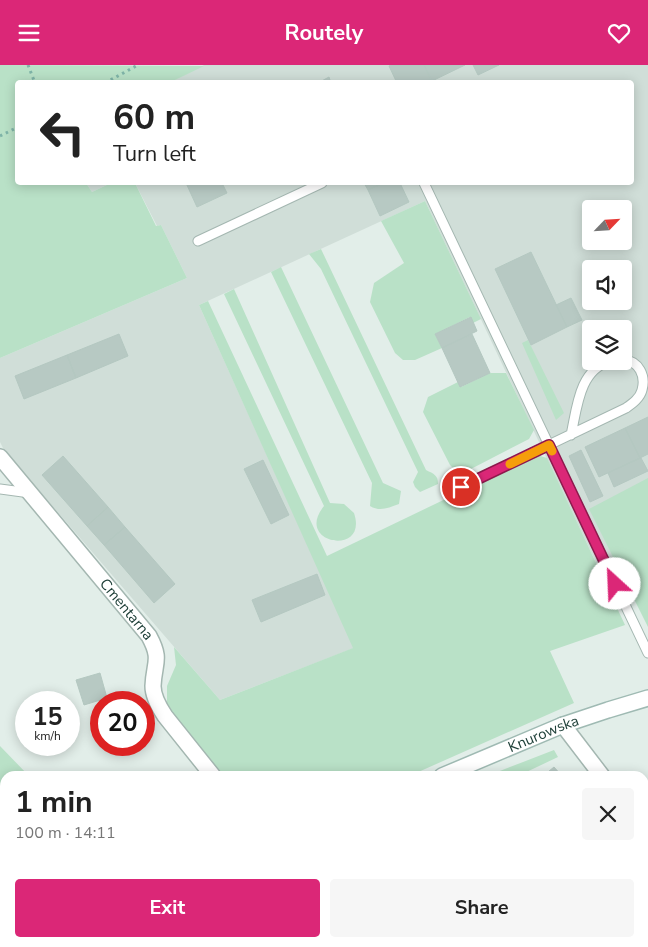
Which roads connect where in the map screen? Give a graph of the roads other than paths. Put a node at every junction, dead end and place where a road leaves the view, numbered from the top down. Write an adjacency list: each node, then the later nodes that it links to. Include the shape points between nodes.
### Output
1 (318, 185): 3 (lane)
2 (425, 185): 7 (lane)
3 (198, 241)
4 (632, 362): 6 (lane, via 638,365 643,377 642,390 636,401)
5 (593, 370): 6 (lane, via 582,390)
6 (571, 435): 7 (lane)
7 (549, 445): 9 (lane); 12 (lane)
8 (0, 457): 11 (street, Cmentarna)
9 (461, 487)
10 (0, 489): 11 (lane)
11 (30, 493): 15 (street, Cmentarna, via 149,635 157,655 154,696 164,716)
12 (648, 653)
13 (648, 698): 14 (street, Knurowska)
14 (563, 725): 16 (street, Knurowska); 17 (street)
15 (209, 771)
16 (454, 771)
17 (598, 771)

